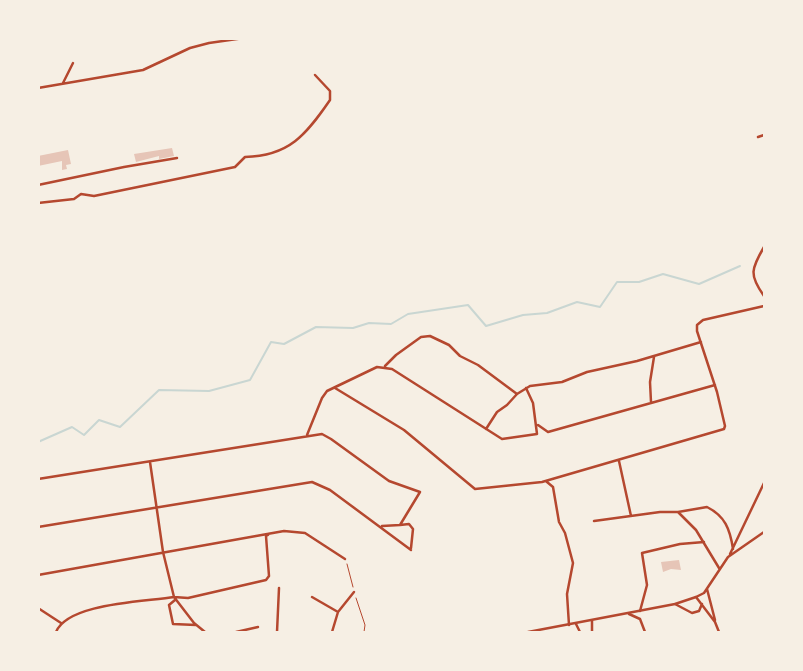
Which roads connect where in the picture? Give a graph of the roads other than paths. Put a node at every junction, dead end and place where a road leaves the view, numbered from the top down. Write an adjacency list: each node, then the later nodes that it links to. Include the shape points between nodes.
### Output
1 (244, 38): 4 (street, via 190,48 143,70)
2 (73, 63): 4 (street)
3 (315, 75): 10 (street, via 330,91 330,100 293,145 264,156 245,157 235,167)
4 (63, 83): 5 (street)
5 (38, 88)
6 (765, 135): 7 (street)
7 (758, 137)
8 (177, 158): 9 (street)
9 (38, 185)
10 (38, 204)
11 (765, 247): 12 (street, via 753,274)
12 (765, 296)
13 (765, 306): 14 (street, via 699,322)
14 (701, 342): 15 (street); 17 (street)
15 (654, 356): 19 (street); 21 (street)
16 (385, 366): 18 (street); 20 (street, via 421,337 430,336); 23 (street)
17 (715, 385): 21 (street); 25 (street, via 724,429)
18 (335, 388): 24 (street, via 324,395); 29 (street, via 384,416 475,489)
19 (526, 388): 20 (street); 22 (street)
20 (517, 394): 23 (street)
21 (651, 402): 22 (street, via 548,432)
22 (537, 424): 23 (street, via 537,434 502,439)
23 (486, 429)
24 (307, 435): 26 (street); 36 (street, via 326,436 389,481 420,492)
25 (618, 461): 27 (street); 34 (street)
26 (150, 462): 28 (street); 32 (street)
27 (557, 478): 29 (street); 31 (street)
28 (38, 479)
29 (546, 481): 31 (street)
30 (765, 483): 44 (street)
31 (553, 487): 67 (street, via 573,563 567,594)
32 (156, 506): 37 (street, via 312,482); 38 (street); 45 (street)
33 (678, 512): 34 (street); 43 (street); 44 (street, via 710,508 727,523)
34 (631, 516): 35 (street)
35 (594, 521)
36 (400, 525): 37 (street); 37 (street, via 409,524 413,529 411,550)
37 (382, 526)
38 (38, 527)
39 (272, 533): 41 (street); 42 (street); 47 (street, via 305,533)
40 (765, 533): 46 (street)
41 (253, 537): 42 (street); 45 (street)
42 (266, 539): 55 (street, via 266,580)
43 (704, 542): 48 (street); 59 (street, via 642,553 647,585)
44 (733, 549): 46 (street)
45 (163, 552): 49 (street); 55 (street)
46 (728, 557): 48 (street)
47 (345, 559)
48 (719, 568): 51 (street)
49 (38, 575)
50 (279, 588): 72 (street)
51 (707, 589): 54 (street); 63 (street)
52 (354, 592): 60 (street)
53 (312, 597): 60 (street)
54 (696, 597): 56 (street); 57 (street)
55 (174, 599): 64 (street, via 93,609); 66 (street); 66 (street, via 169,605 173,624)
56 (675, 604): 57 (street, via 692,613); 59 (street)
57 (702, 604): 63 (street)
58 (38, 607): 64 (street)
59 (640, 611): 61 (street)
60 (338, 612): 73 (street)
61 (629, 614): 62 (street); 77 (street, via 640,620)
62 (592, 621): 65 (street); 76 (street)
63 (715, 622): 78 (street)
64 (61, 623): 69 (street)
65 (576, 624): 67 (street); 75 (street)
66 (196, 625): 70 (street)
67 (569, 625): 74 (street)
68 (258, 627): 71 (street)
69 (56, 632)
70 (205, 632)
71 (236, 632)
72 (277, 632)
73 (332, 632)
74 (528, 632)
75 (580, 632)
76 (592, 632)
77 (645, 632)
78 (719, 632)

